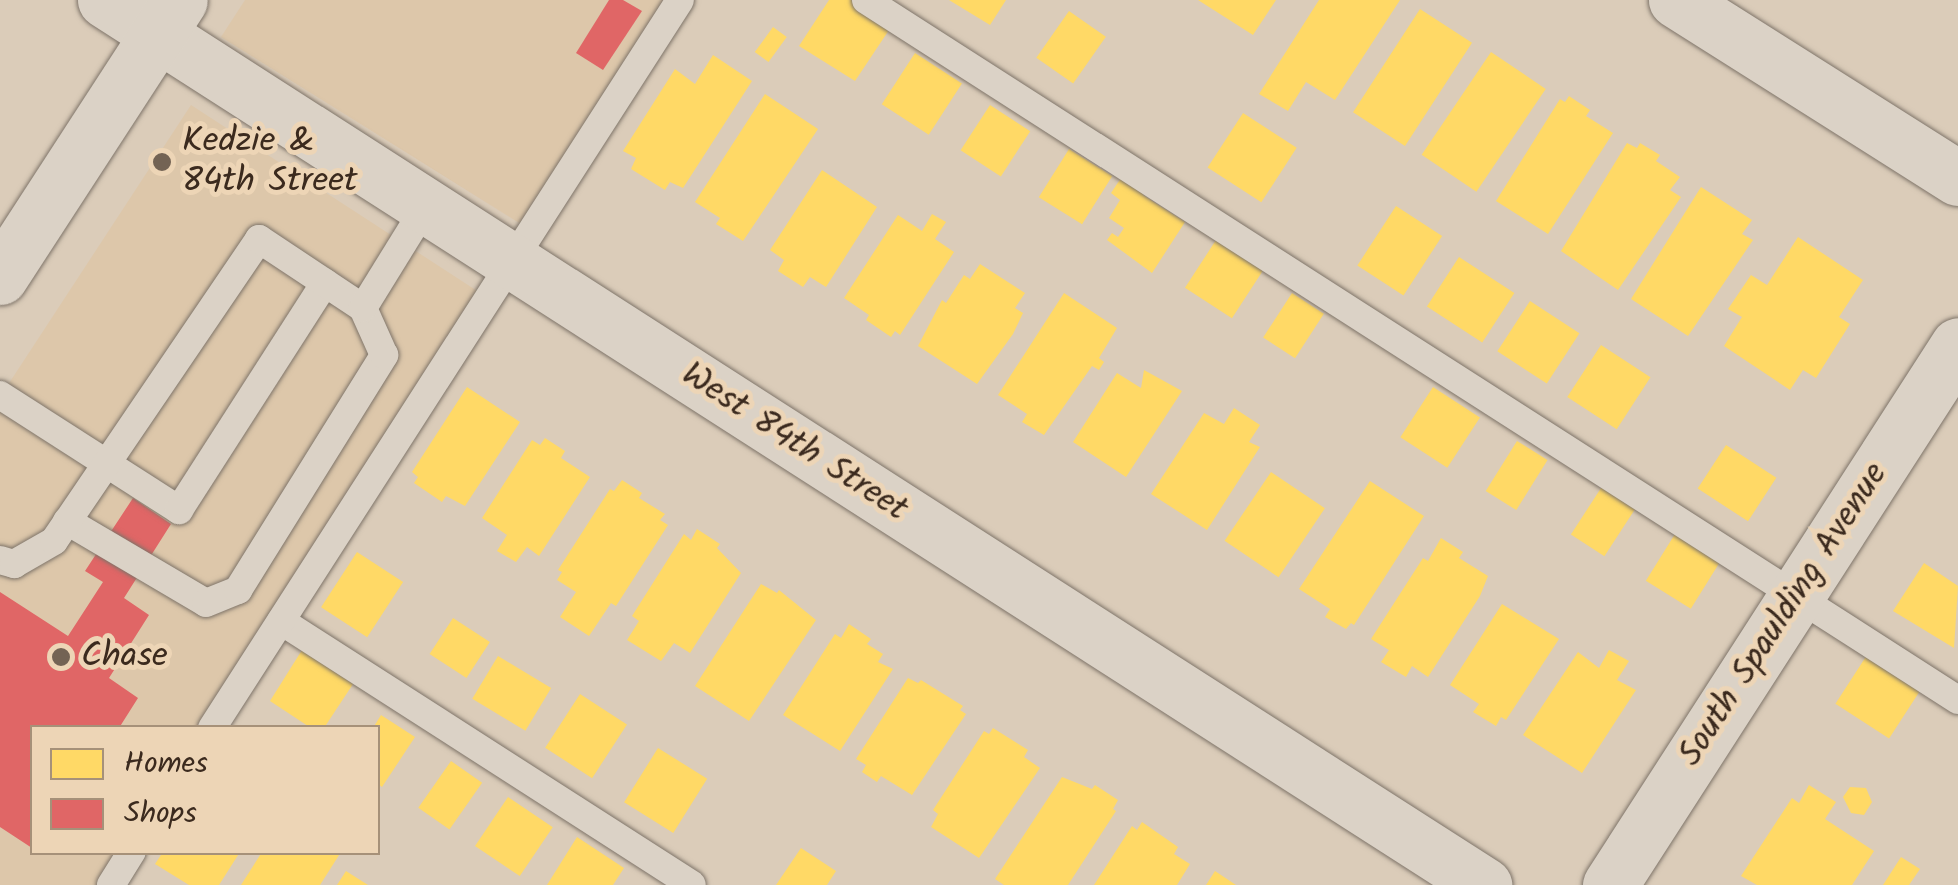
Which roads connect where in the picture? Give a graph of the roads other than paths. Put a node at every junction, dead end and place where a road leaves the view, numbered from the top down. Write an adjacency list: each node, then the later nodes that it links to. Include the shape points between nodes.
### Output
1 (104, 0): 5 (street, West 84th Street)
2 (680, 0): 8 (lane)
3 (866, 0): 17 (lane)
4 (1676, 0): 6 (street)
5 (168, 17): 7 (street, West 84th Street); 9 (street)
6 (1958, 178)
7 (426, 206): 8 (street, West 84th Street); 11 (lane)
8 (512, 262): 18 (lane); 24 (street, West 84th Street)
9 (0, 277)
10 (325, 283): 11 (lane); 14 (lane, via 259,239); 14 (lane, via 179,510)
11 (363, 308): 15 (lane, via 384,356 238,590 206,603)
12 (1958, 344): 17 (street, South Spaulding Avenue)
13 (0, 395): 14 (lane)
14 (106, 464): 15 (lane)
15 (67, 521): 16 (lane, via 54,541 14,564)
16 (0, 560)
17 (1796, 596): 19 (lane); 25 (street, South Spaulding Avenue)
18 (281, 621): 20 (lane); 23 (lane)
19 (1958, 700)
20 (214, 725)
21 (130, 855): 22 (lane)
22 (111, 885)
23 (692, 885)
24 (1484, 885)
25 (1610, 885)

